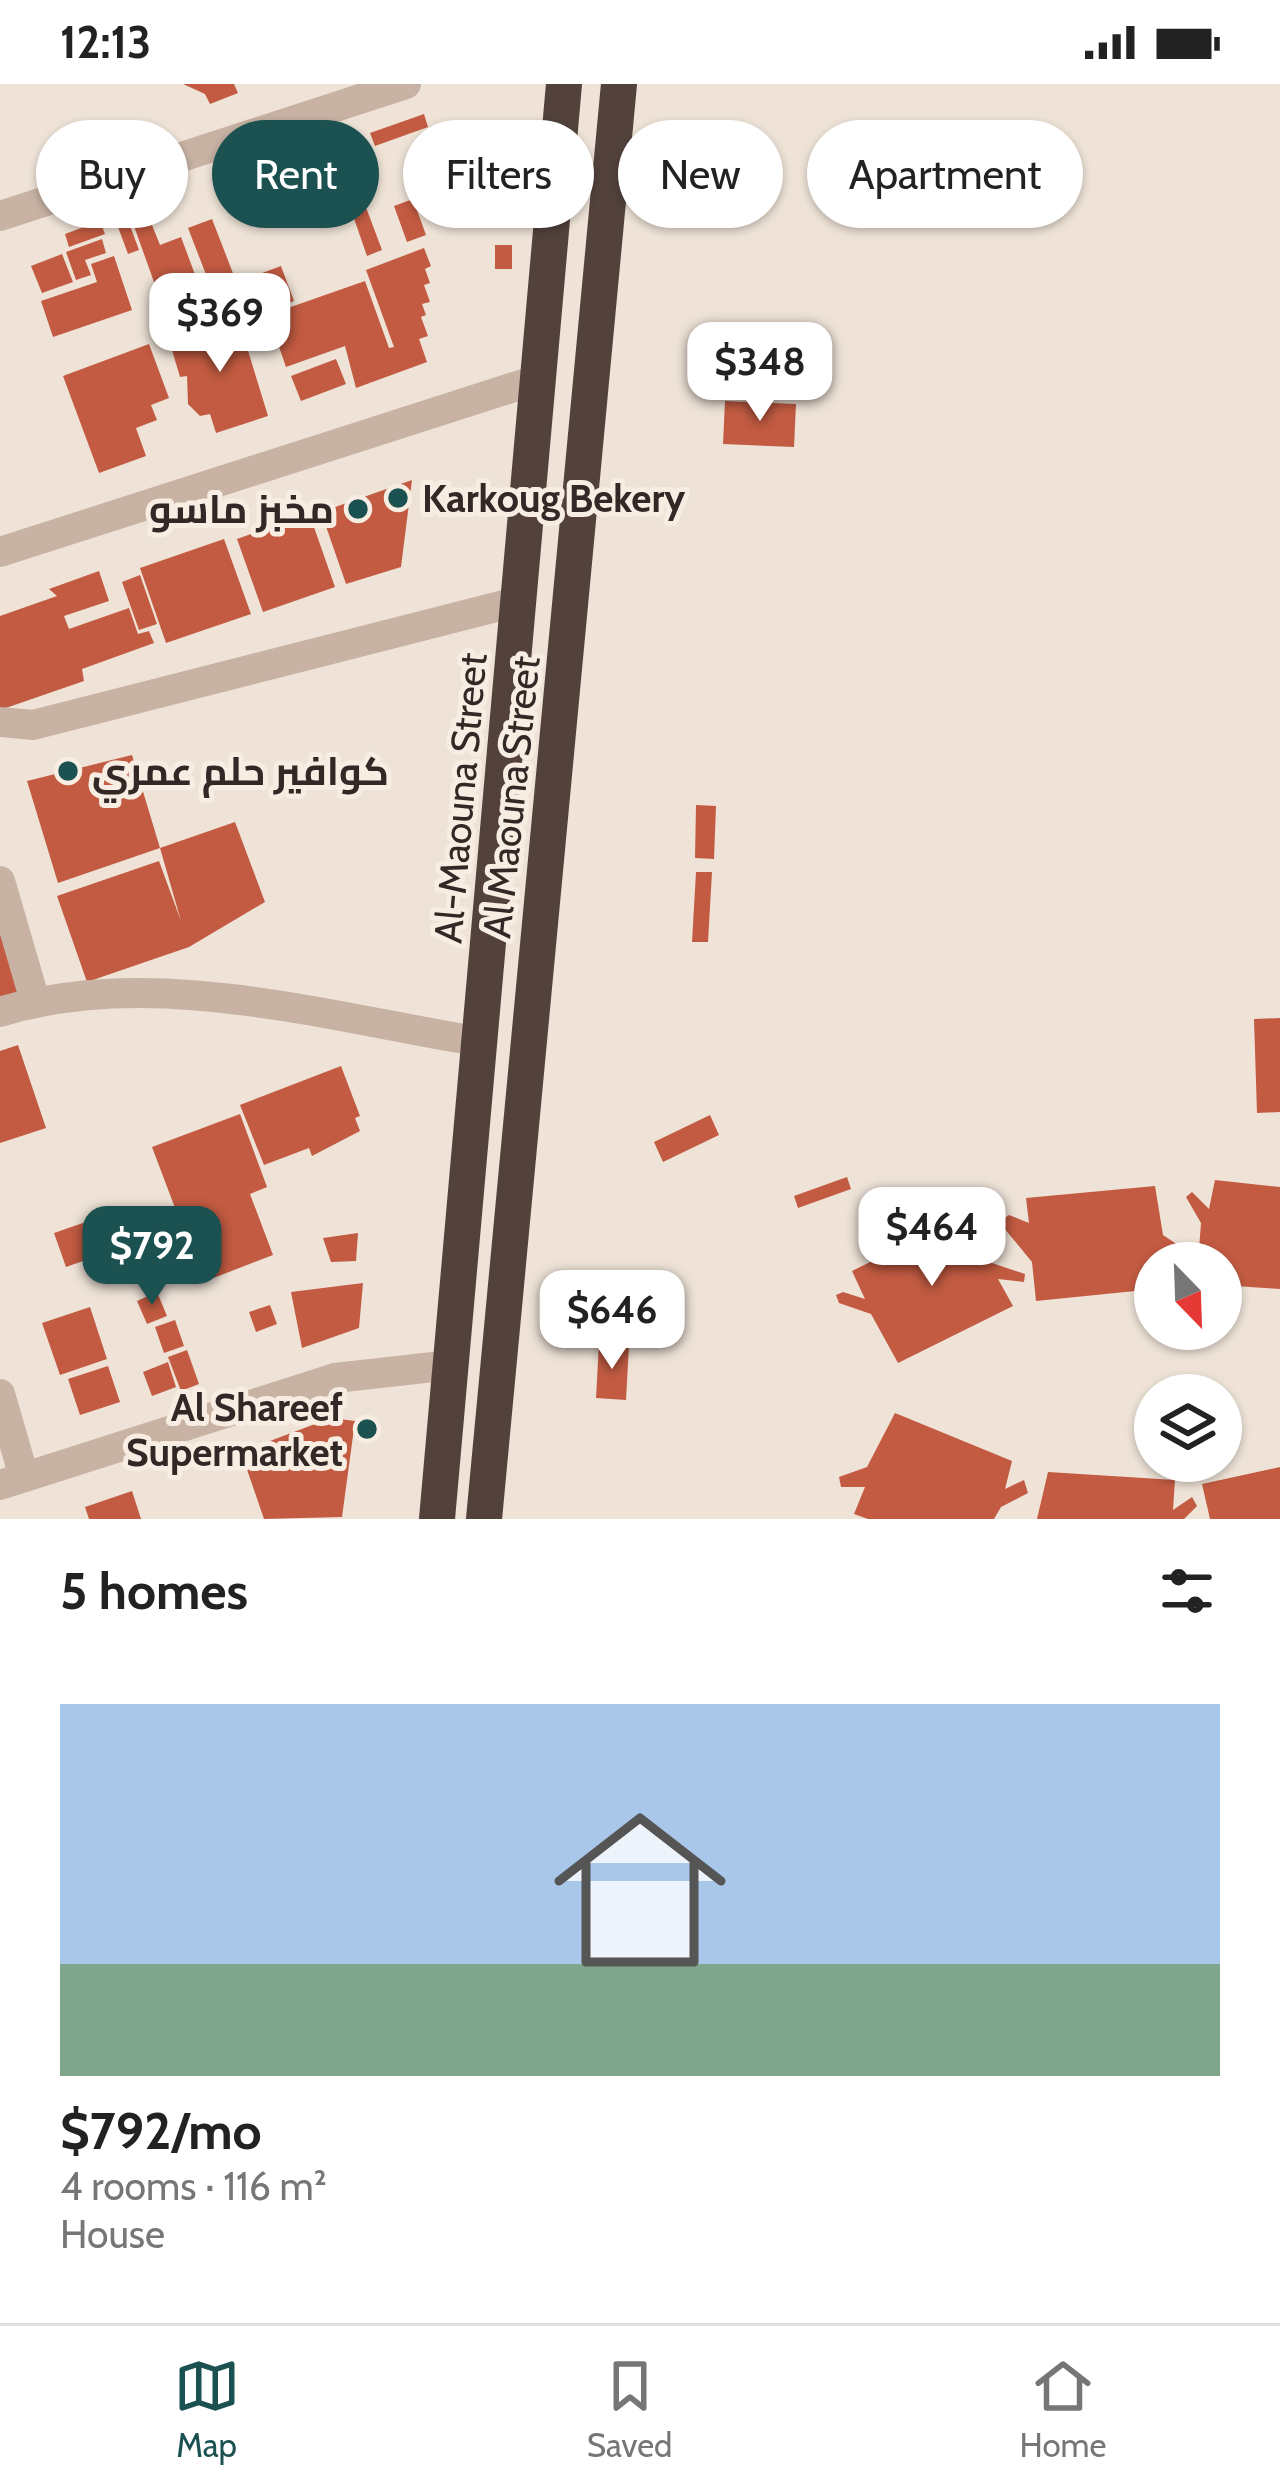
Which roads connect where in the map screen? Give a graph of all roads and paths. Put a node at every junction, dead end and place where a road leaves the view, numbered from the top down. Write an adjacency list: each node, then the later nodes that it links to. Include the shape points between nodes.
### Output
1 (406, 84): 4 (street)
2 (564, 84): 5 (highway, Al-Maouna Street)
3 (619, 84): 17 (highway, Al Maouna Street)
4 (0, 216)
5 (539, 379): 6 (street); 7 (highway, Al-Maouna Street)
6 (0, 551)
7 (520, 601): 8 (street); 12 (highway, Al-Maouna Street)
8 (3, 727)
9 (0, 881): 10 (street)
10 (35, 1001): 11 (street); 12 (street, via 223,1000)
11 (0, 1012)
12 (481, 1042): 13 (highway, Al-Maouna Street)
13 (452, 1365): 15 (street, via 335,1378); 16 (highway, Al-Maouna Street)
14 (0, 1394): 15 (street)
15 (12, 1481)
16 (437, 1519)
17 (484, 1519)

